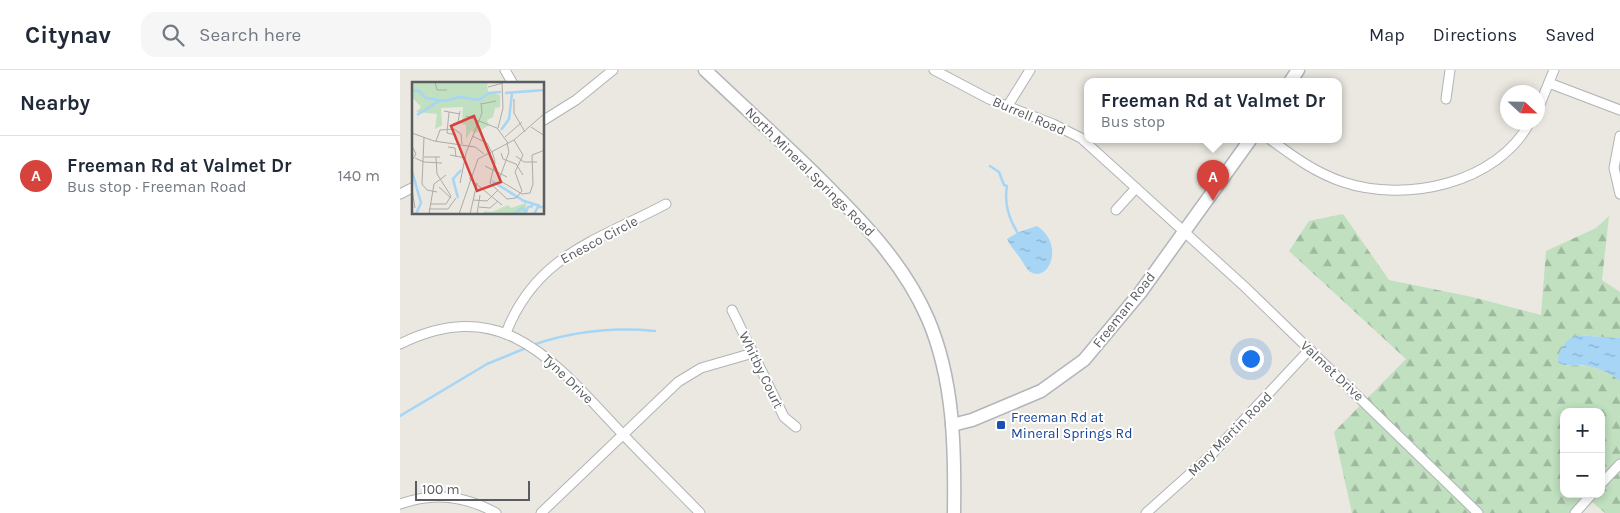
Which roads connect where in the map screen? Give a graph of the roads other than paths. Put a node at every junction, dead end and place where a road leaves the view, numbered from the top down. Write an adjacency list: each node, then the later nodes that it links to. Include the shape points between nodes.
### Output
1 (504, 70): 8 (street)
2 (613, 70): 14 (street, via 590,90)
3 (705, 70): 33 (street, North Mineral Springs Road, via 848,206 898,266 913,289 935,341 947,384)
4 (934, 70): 12 (street, Burrell Road)
5 (1030, 70): 12 (street)
6 (1450, 70): 11 (street)
7 (1554, 70): 9 (street)
8 (513, 82)
9 (1549, 83): 10 (street); 13 (street)
10 (1545, 92)
11 (1446, 99)
12 (1007, 107): 17 (street, Burrell Road, via 1053,124)
13 (1620, 110)
14 (545, 119)
15 (1524, 130): 20 (street, via 1511,147 1488,166 1462,178 1422,189 1392,191 1369,189 1330,177 1304,164)
16 (1620, 136): 24 (street, via 1614,168)
17 (1084, 141)
18 (1086, 143): 22 (street, Burrell Road)
19 (1248, 143): 27 (street, Freeman Road)
20 (1275, 143)
21 (412, 188): 23 (street)
22 (1136, 188): 26 (street); 27 (street, Burrell Road)
23 (400, 194)
24 (1620, 194)
25 (666, 204): 29 (street, Enesco Circle, via 556,262 527,293)
26 (1116, 210)
27 (1184, 232): 31 (street, Valmet Drive); 33 (street, Freeman Road, via 1120,319 1071,370 1041,391)
28 (732, 310): 32 (street, Whitby Court)
29 (506, 333): 30 (street, Tyne Drive, via 452,326 431,330); 35 (street, Tyne Drive, via 555,363)
30 (400, 344)
31 (1309, 350): 44 (street, Mary Martin Road, via 1212,454); 45 (street, Valmet Drive)
32 (753, 353): 34 (street, Whitby Court, via 784,417); 35 (street, via 689,374)
33 (952, 425): 43 (street, North Mineral Springs Road)
34 (796, 427)
35 (623, 434): 41 (street); 42 (street, Tyne Drive)
36 (1620, 464): 37 (street)
37 (1605, 480)
38 (1588, 498): 46 (street)
39 (400, 504): 40 (street, via 444,496 478,504)
40 (496, 513)
41 (540, 513)
42 (700, 513)
43 (954, 513)
44 (1146, 513)
45 (1478, 513)
46 (1575, 513)

